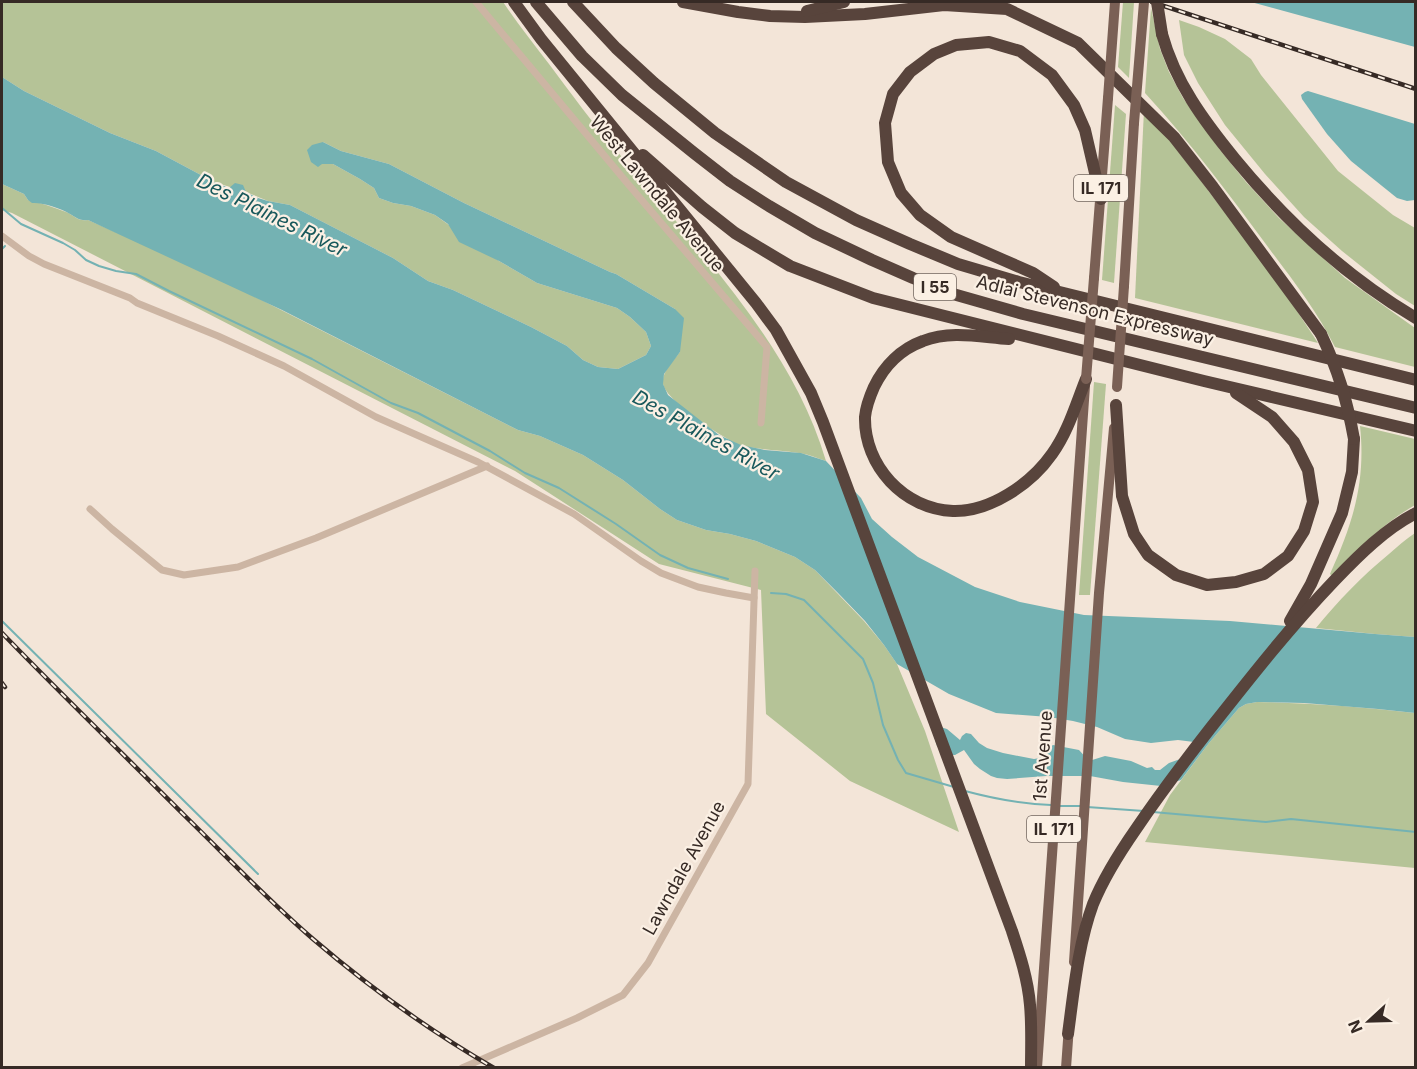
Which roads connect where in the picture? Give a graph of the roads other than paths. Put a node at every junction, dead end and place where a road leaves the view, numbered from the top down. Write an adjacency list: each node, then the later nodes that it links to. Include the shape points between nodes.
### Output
1 (476, 2): 22 (street, West Lawndale Avenue, via 767,347)
2 (514, 2): 11 (highway)
3 (536, 2): 21 (highway, Adlai Stevenson Expressway / I 55, via 622,95 730,181 815,233 872,260 953,294 1023,314)
4 (573, 2): 14 (highway, Adlai Stevenson Expressway / I 55, via 654,83 715,133 786,182 856,220 958,264)
5 (683, 2): 10 (highway)
6 (844, 2): 10 (highway, via 789,13)
7 (1116, 2): 12 (main road, IL 171, bridge)
8 (1144, 2): 20 (main road, IL 171, bridge)
9 (1157, 2): 15 (highway, bridge, via 1173,67 1190,99 1254,183 1343,268)
10 (738, 12): 29 (highway, bridge, via 805,17 944,5 1007,9 1078,42 1174,137 1321,334 1342,384 1354,440 1352,471 1342,513 1311,585)
11 (610, 123): 16 (highway, via 702,207 735,233 790,266 873,298); 32 (highway, via 776,330 824,422 1020,955 1030,1002)
12 (1101, 199): 14 (highway, via 1085,130 1074,105 1052,75 1020,51 988,42 956,45 934,54 910,72 893,94 885,123 888,162 901,193 920,215 951,237 1033,273); 17 (main road, IL 171, bridge)
13 (2, 236): 24 (street, via 44,264 284,366 376,417)
14 (1065, 294): 18 (highway, Adlai Stevenson Expressway / I 55)
15 (1416, 318)
16 (1041, 341): 17 (highway, via 966,334 944,336 923,341 891,362 879,376 865,416 867,439 890,483 909,499 954,511 992,502 1011,492 1025,484 1054,453); 19 (highway)
17 (1086, 379): 33 (main road, 1st Avenue / IL 171)
18 (1416, 380)
19 (1204, 381): 20 (highway, via 1240,394 1272,417 1294,442 1308,470 1312,502 1304,531 1288,556 1264,574 1236,582 1207,585 1176,575 1148,555 1134,534 1122,496); 23 (highway)
20 (1116, 405): 30 (main road, IL 171)
21 (1416, 408)
22 (761, 423)
23 (1416, 431)
24 (487, 466): 25 (street, via 238,567 184,575 162,570); 28 (street, via 574,514 661,573 698,587)
25 (90, 508)
26 (1416, 513): 29 (highway, via 1397,523 1356,558)
27 (755, 571): 28 (street, Lawndale Avenue)
28 (754, 598): 31 (street, Lawndale Avenue, via 748,784 648,963 623,995)
29 (1268, 654): 30 (highway, via 1159,794 1106,877 1084,936)
30 (1068, 1034): 34 (main road, IL 171)
31 (462, 1068)
32 (1030, 1068)
33 (1037, 1068)
34 (1066, 1068)

